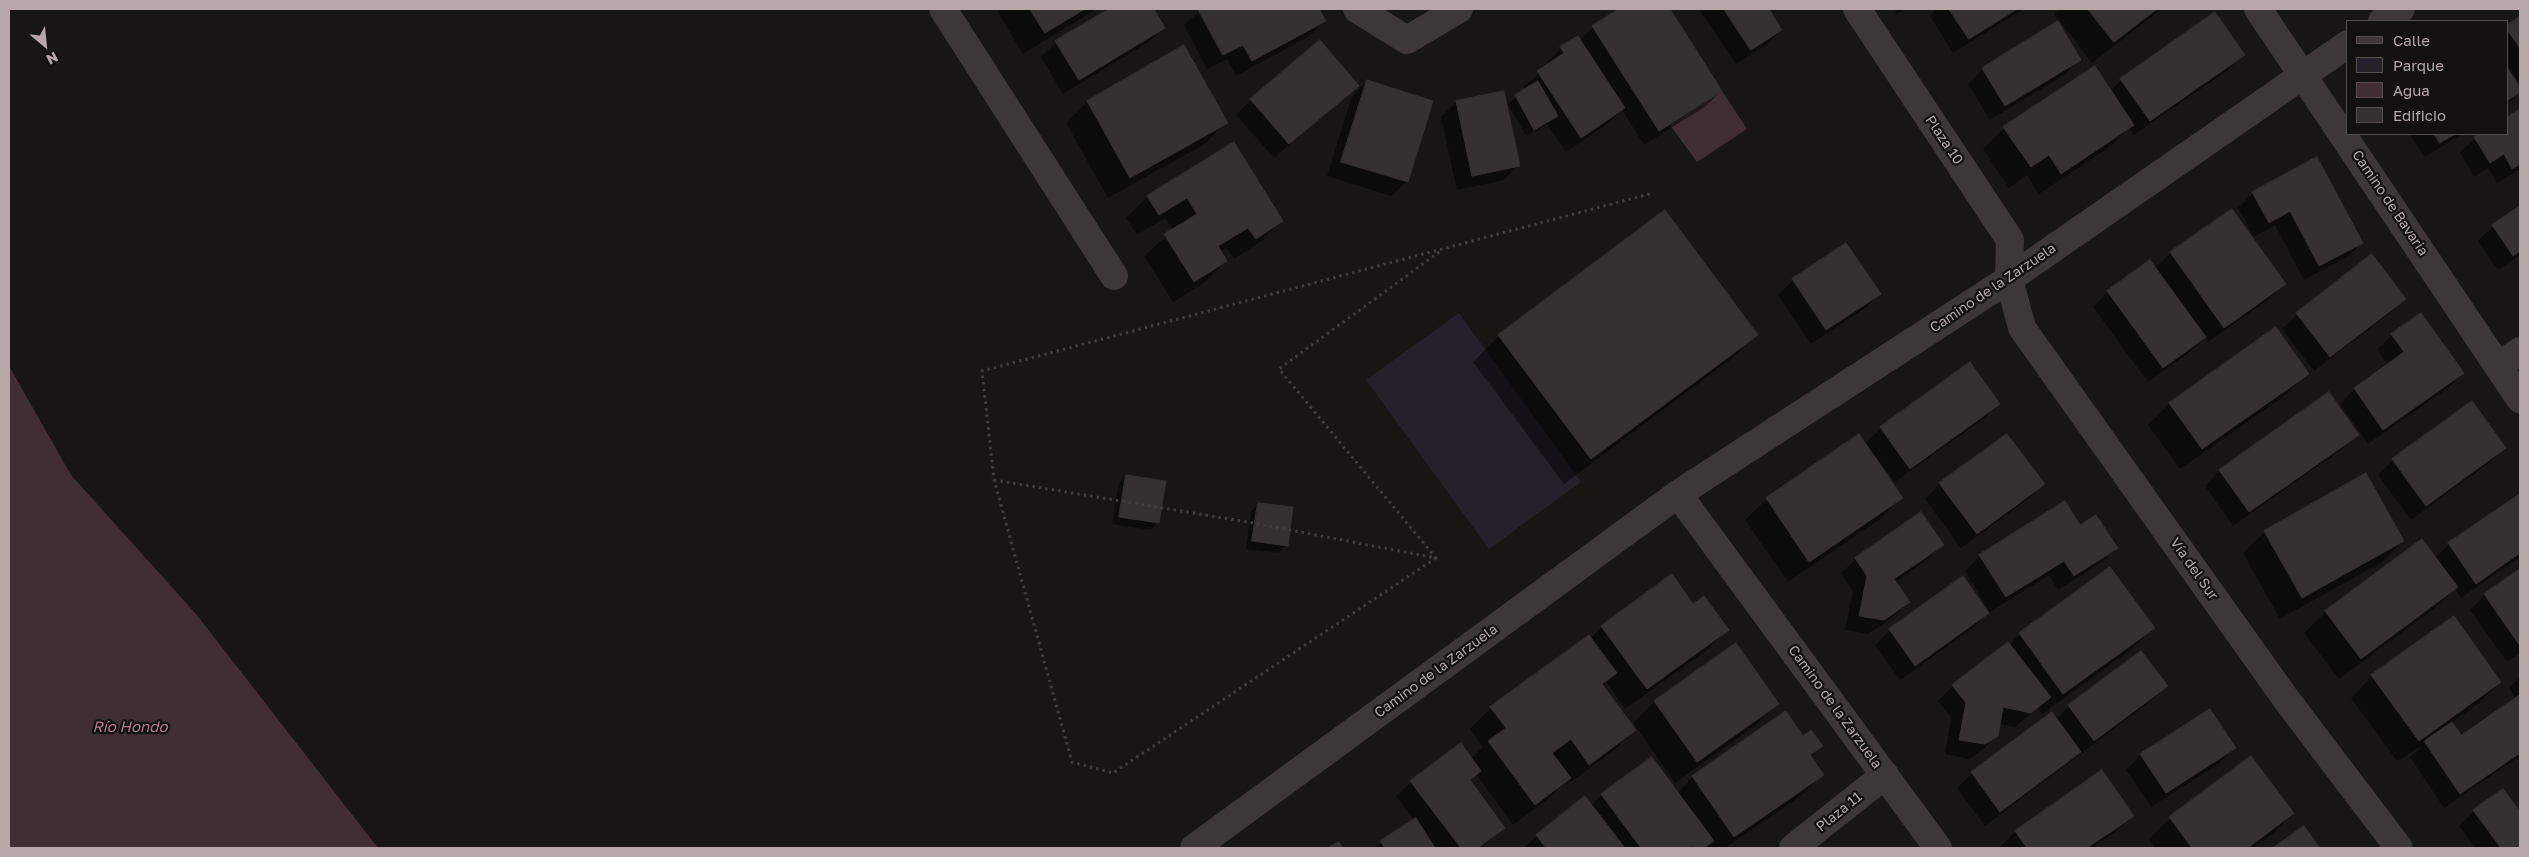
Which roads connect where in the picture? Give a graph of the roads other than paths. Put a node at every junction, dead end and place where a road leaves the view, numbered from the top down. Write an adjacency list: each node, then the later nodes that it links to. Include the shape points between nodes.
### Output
1 (943, 9): 10 (street)
2 (1357, 9): 3 (street, via 1407,40)
3 (1459, 9)
4 (1857, 9): 11 (street, Plaza 10, via 2010,240)
5 (2258, 9): 9 (street, Camino de Bavaria)
6 (2400, 9): 7 (street)
7 (2384, 20)
8 (2346, 45): 9 (street, Camino de la Zarzuela)
9 (2304, 74): 11 (street, Camino de la Zarzuela); 13 (street, Camino de Bavaria)
10 (1114, 276)
11 (2009, 279): 15 (street, Camino de la Zarzuela); 20 (street, Vía del Sur, via 2022,328 2286,699)
12 (2520, 351): 13 (street)
13 (2498, 366): 14 (street, Camino de Bavaria)
14 (2520, 399)
15 (1678, 494): 16 (street, Camino de la Zarzuela); 17 (street, Camino de la Zarzuela)
16 (1885, 775): 18 (street, Plaza 11); 19 (street, Camino de la Zarzuela)
17 (1194, 848)
18 (1793, 848)
19 (1938, 848)
20 (2399, 848)

